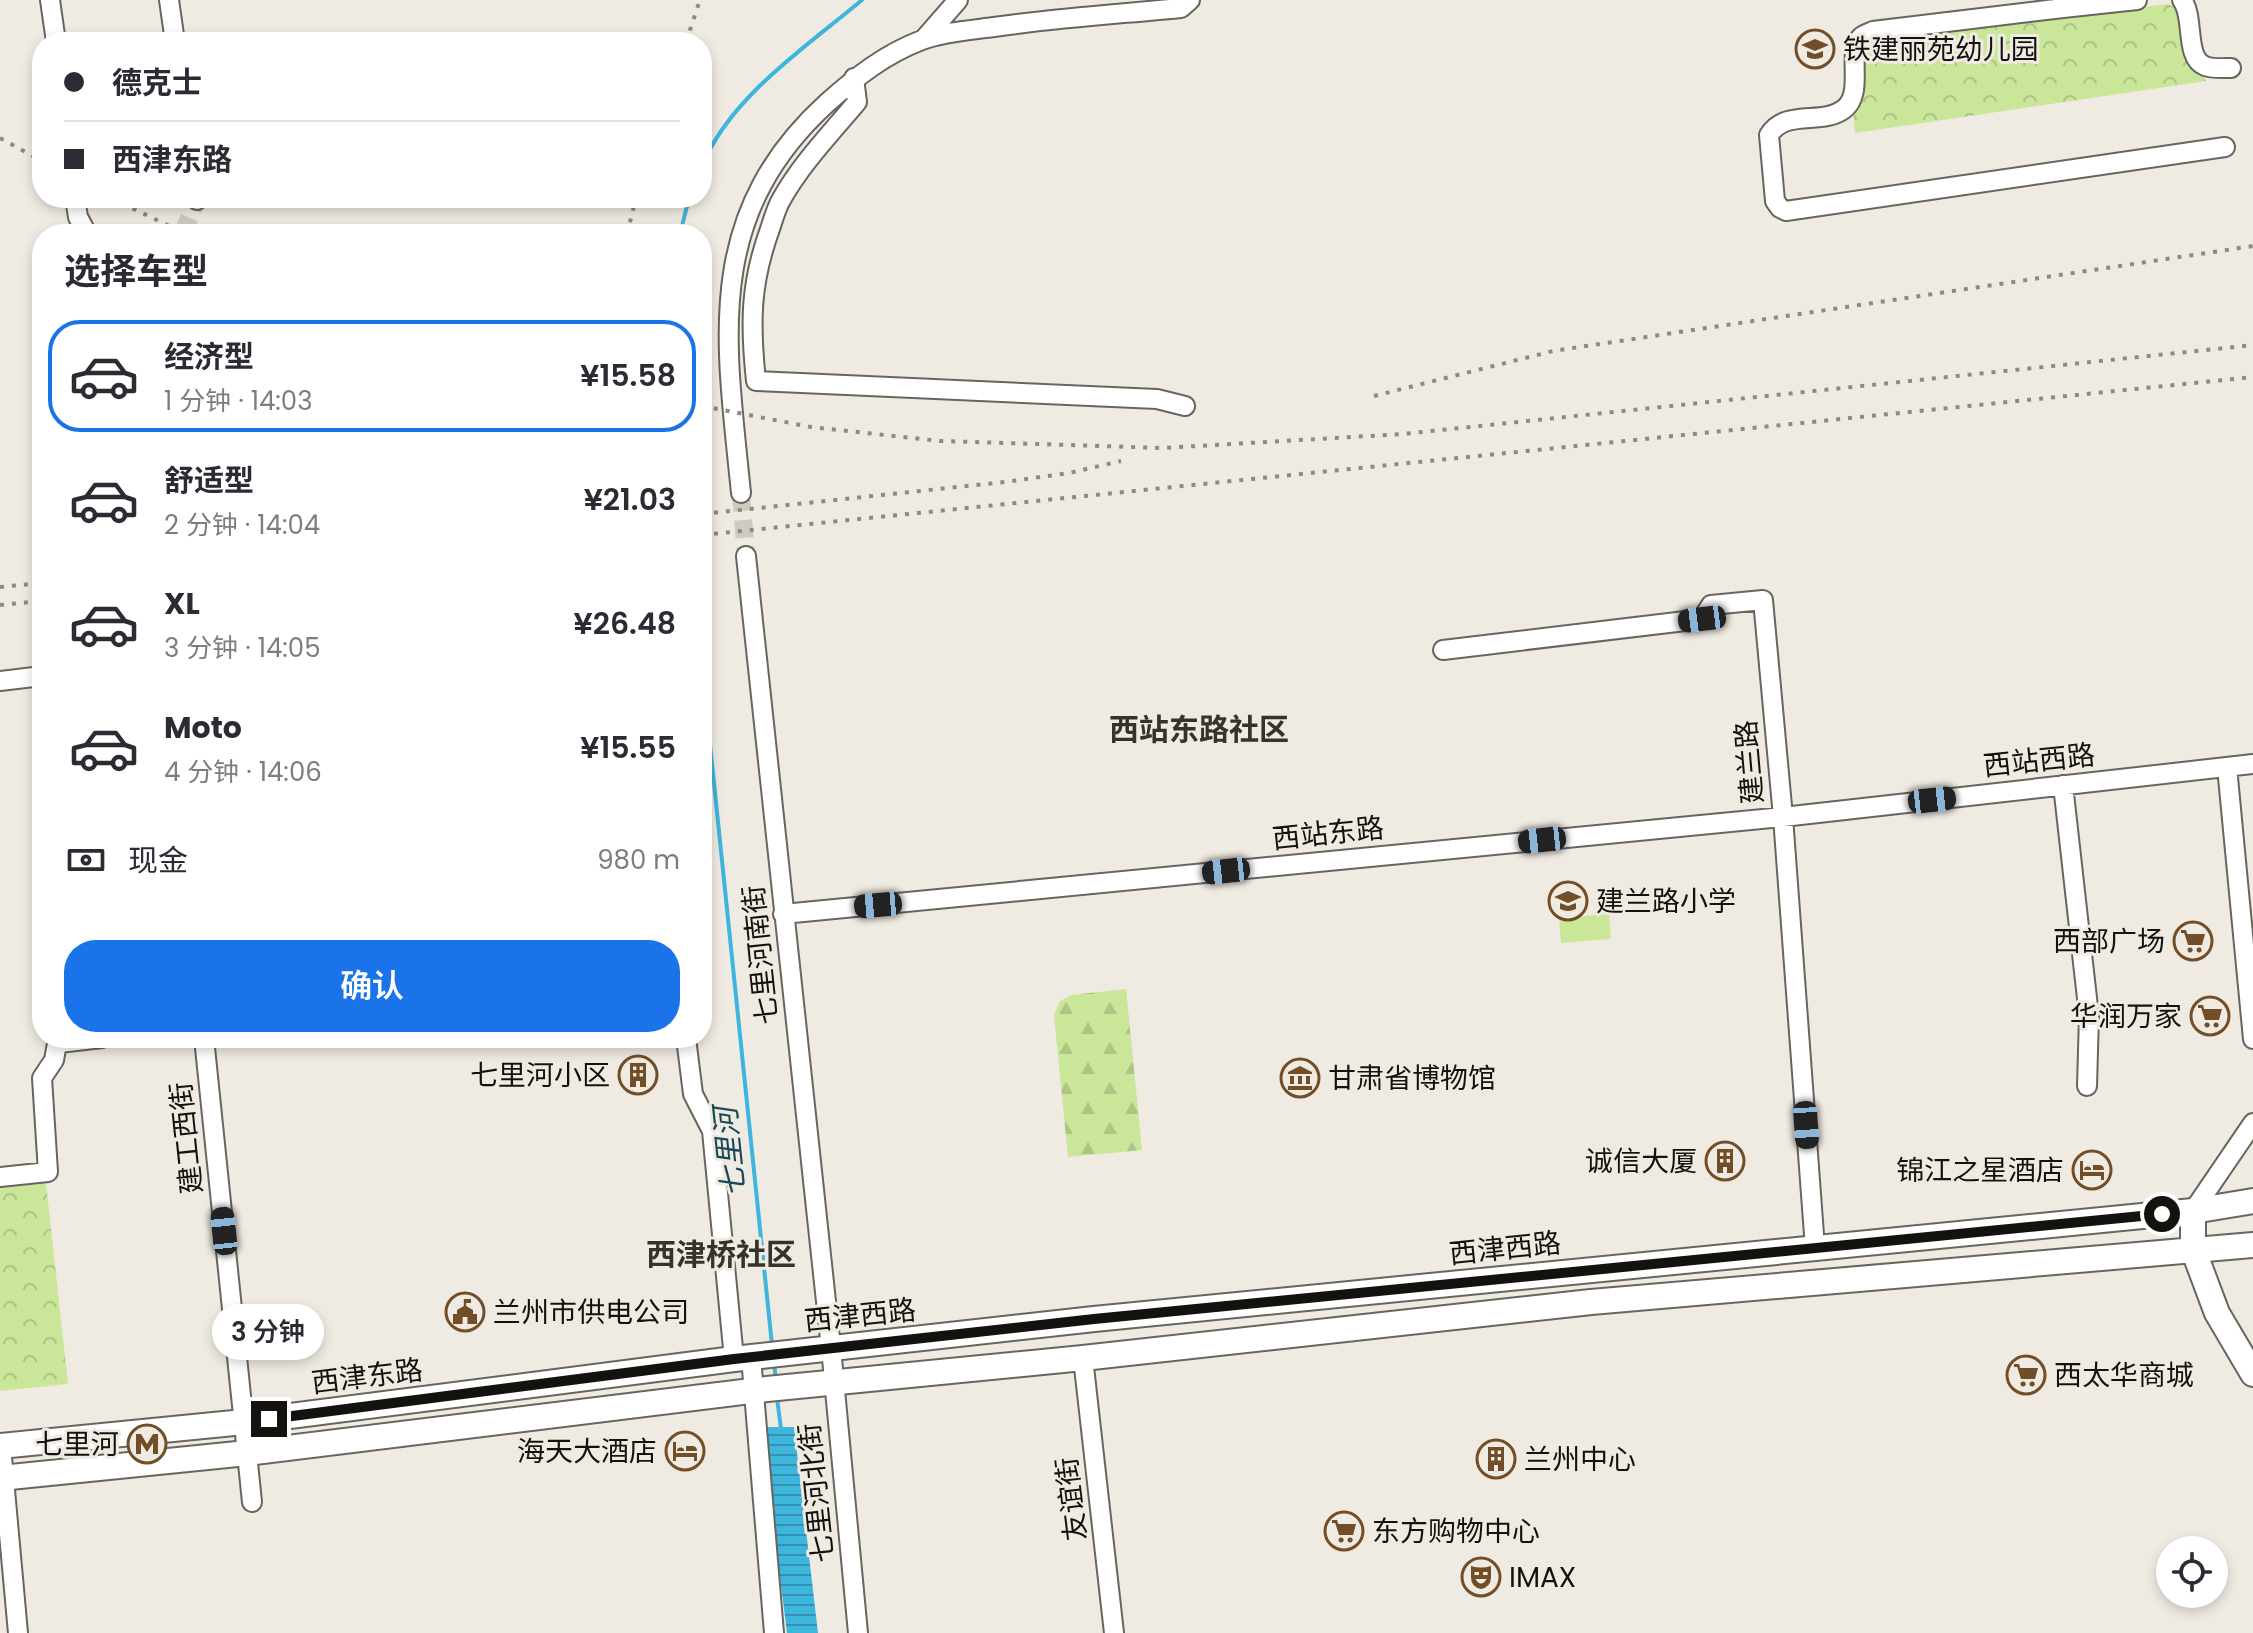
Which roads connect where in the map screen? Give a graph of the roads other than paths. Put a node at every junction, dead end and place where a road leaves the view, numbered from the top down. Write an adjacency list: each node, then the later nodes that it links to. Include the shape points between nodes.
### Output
1 (50, 0): 8 (street)
2 (169, 0): 9 (street)
3 (958, 0): 10 (street)
4 (1190, 0): 10 (street, via 1181,8 1014,24)
5 (2137, 0): 7 (street)
6 (2182, 0): 11 (street, via 2195,57 2203,65)
7 (2062, 4): 13 (street, via 1873,31 1860,38 1851,101 1830,114 1783,121 1769,135 1775,201 1786,211)
8 (55, 32)
9 (174, 32)
10 (924, 39): 12 (street)
11 (2231, 68)
12 (854, 78): 14 (street, via 857,102 780,201 761,256 752,291 756,381 1157,399); 15 (street, via 816,113 774,165 737,249 730,279 728,345)
13 (2225, 147)
14 (1185, 406)
15 (741, 493)
16 (746, 556): 24 (street, 七里河南街)
17 (1443, 650): 23 (street, 建兰路, via 1702,619 1711,605 1763,600)
18 (32, 677): 19 (street)
19 (0, 681)
20 (2253, 764): 21 (street, 西站西路)
21 (2227, 767): 22 (street, 西站西路); 25 (street)
22 (2063, 785): 23 (street, 西站西路); 29 (street, via 2089,1016)
23 (1783, 817): 24 (street, 西站东路); 35 (street, 建兰路)
24 (783, 914): 38 (street, 七里河南街)
25 (2253, 1039)
26 (57, 1048): 31 (street, via 42,1078 48,1172)
27 (205, 1048): 44 (street, 建工西街)
28 (687, 1048): 39 (street, via 693,1094 712,1131)
29 (2087, 1086)
30 (2253, 1123): 33 (street)
31 (0, 1177)
32 (2253, 1201): 33 (main road, 西津西路)
33 (2193, 1211): 35 (main road, 西津西路); 36 (main road)
34 (2253, 1245): 36 (main road)
35 (1815, 1248): 37 (main road, 西津西路)
36 (2193, 1249): 40 (main road, via 1578,1303); 41 (main road, via 2217,1313)
37 (1094, 1319): 38 (main road, 西津西路); 40 (main road)
38 (831, 1348): 39 (main road, 西津西路); 42 (street, 七里河北街)
39 (749, 1357): 43 (street, 七里河北街); 44 (main road, 西津东路)
40 (1090, 1357): 42 (main road); 52 (street, 友谊街)
41 (2253, 1374)
42 (834, 1382): 43 (main road); 51 (street, 七里河北街)
43 (760, 1390): 46 (main road); 50 (street, 七里河北街)
44 (244, 1422): 45 (main road, 西津东路); 46 (street, 建工西街)
45 (3, 1446): 47 (street)
46 (247, 1453): 47 (main road); 48 (street, 建工西街)
47 (2, 1477): 49 (street)
48 (252, 1502)
49 (18, 1633)
50 (774, 1633)
51 (858, 1633)
52 (1114, 1633)

